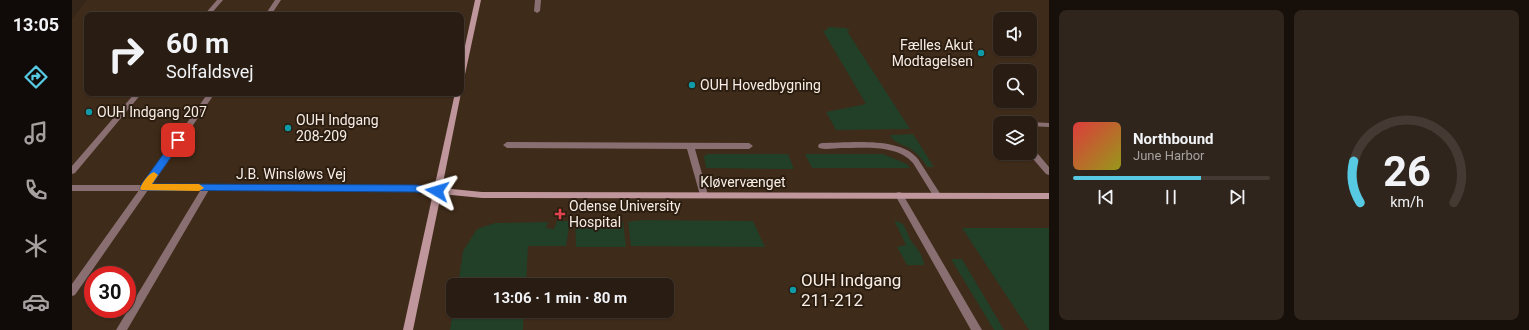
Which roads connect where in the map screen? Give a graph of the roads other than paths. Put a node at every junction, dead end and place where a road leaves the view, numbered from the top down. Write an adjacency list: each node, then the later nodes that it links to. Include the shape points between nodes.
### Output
1 (220, 0): 6 (street)
2 (278, 0): 7 (street)
3 (478, 0): 8 (street)
4 (538, 0): 5 (street)
5 (537, 11)
6 (210, 12)
7 (270, 12)
8 (464, 64)
9 (137, 96): 19 (street)
10 (210, 96): 22 (street)
11 (457, 96): 24 (street)
12 (1037, 124): 13 (street)
13 (1049, 125)
14 (507, 145): 15 (street)
15 (690, 146): 16 (street); 25 (street)
16 (749, 146)
17 (822, 146): 26 (street, via 890,146 902,150 911,156)
18 (1037, 158): 20 (street)
19 (72, 171)
20 (1049, 172)
21 (72, 188): 22 (street, J.B. Winsløws Vej)
22 (145, 188): 23 (street, J.B. Winsløws Vej); 29 (street)
23 (206, 188): 24 (street, J.B. Winsløws Vej, via 415,188); 30 (street)
24 (437, 191): 25 (street, Kløvervænget, via 482,195); 31 (street)
25 (704, 195): 27 (street, Kløvervænget)
26 (937, 195): 27 (street, Kløvervænget); 28 (street, Kløvervænget)
27 (899, 196): 32 (street)
28 (1049, 196)
29 (72, 292)
30 (121, 330)
31 (408, 330)
32 (977, 330)

